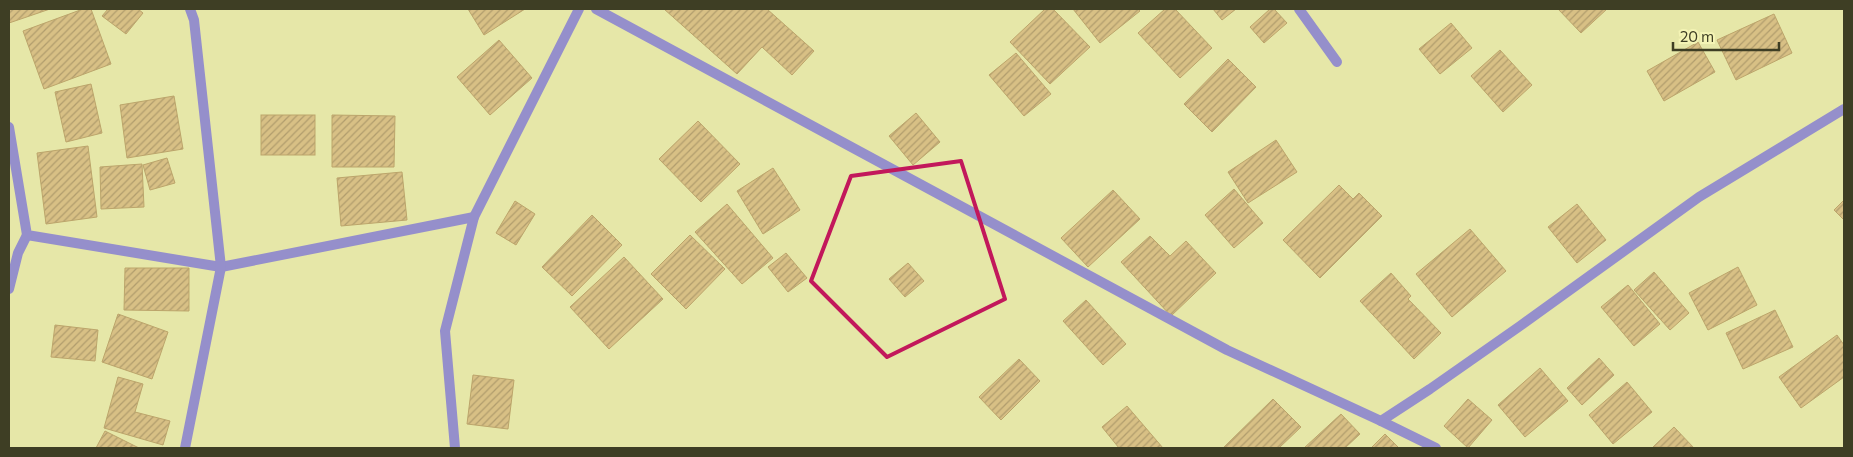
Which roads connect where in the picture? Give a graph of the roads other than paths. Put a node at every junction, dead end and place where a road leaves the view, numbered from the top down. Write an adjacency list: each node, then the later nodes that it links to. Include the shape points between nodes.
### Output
1 (190, 9): 10 (street, via 194,20)
2 (579, 9): 8 (street)
3 (596, 9): 12 (street, via 1227,350)
4 (1299, 9): 5 (street)
5 (1337, 62)
6 (1844, 109): 12 (street, via 1699,197)
7 (9, 126): 9 (street)
8 (474, 217): 10 (street); 14 (street, via 445,331)
9 (27, 235): 10 (street); 11 (street, via 18,253)
10 (221, 268): 13 (street)
11 (9, 289)
12 (1381, 421): 15 (street)
13 (186, 448)
14 (455, 448)
15 (1436, 448)

